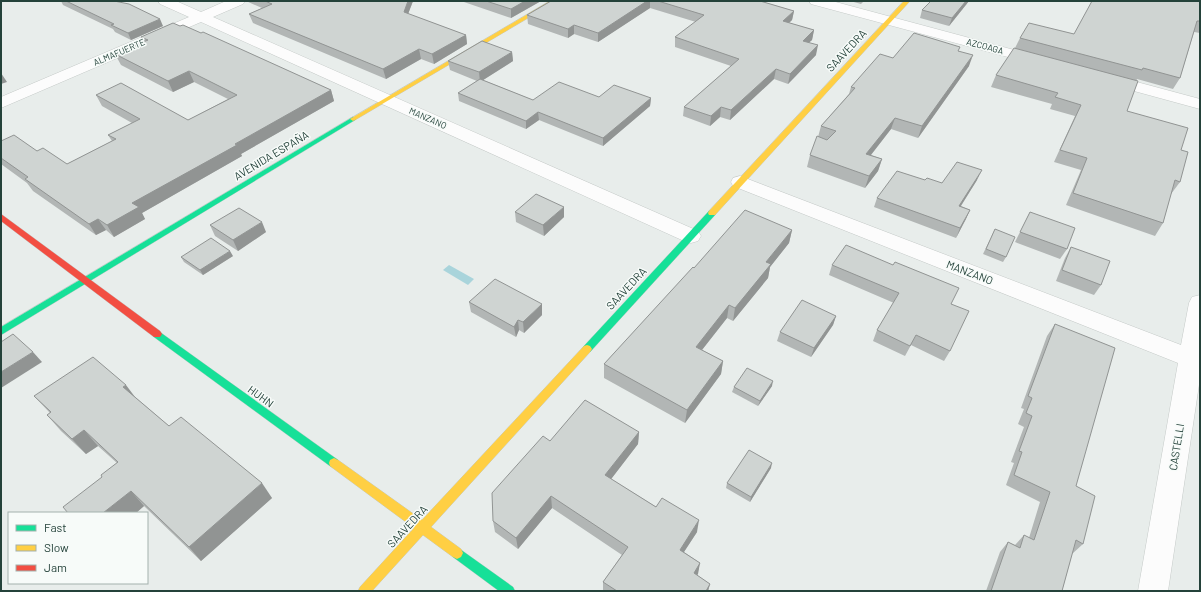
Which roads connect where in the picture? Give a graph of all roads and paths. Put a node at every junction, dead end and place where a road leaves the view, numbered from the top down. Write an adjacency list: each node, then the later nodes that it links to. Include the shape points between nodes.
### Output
1 (165, 1): 6 (street, MANZANO)
2 (238, 1): 6 (street, ALMAFUERTE)
3 (554, 1): 10 (street, AVENIDA ESPAÑA)
4 (816, 1): 7 (street, AZCOAGA)
5 (907, 1): 7 (street, SAAVEDRA)
6 (200, 17): 10 (street, MANZANO); 11 (street, ALMAFUERTE)
7 (889, 20): 8 (street, AZCOAGA); 13 (street, SAAVEDRA)
8 (1056, 66)
9 (1094, 76): 12 (street)
10 (387, 99): 15 (street, MANZANO); 16 (street, AVENIDA ESPAÑA)
11 (1, 103)
12 (1200, 104)
13 (740, 182): 15 (street, SAAVEDRA); 19 (street, MANZANO)
14 (1, 217): 16 (street, HUHN)
15 (691, 236): 20 (street, SAAVEDRA)
16 (84, 280): 18 (street, AVENIDA ESPAÑA); 20 (street, HUHN)
17 (1200, 304): 19 (street, CASTELLI)
18 (1, 331)
19 (1195, 360): 23 (street, CASTELLI)
20 (422, 528): 21 (street, SAAVEDRA); 22 (street, HUHN)
21 (364, 591)
22 (509, 591)
23 (1153, 591)

